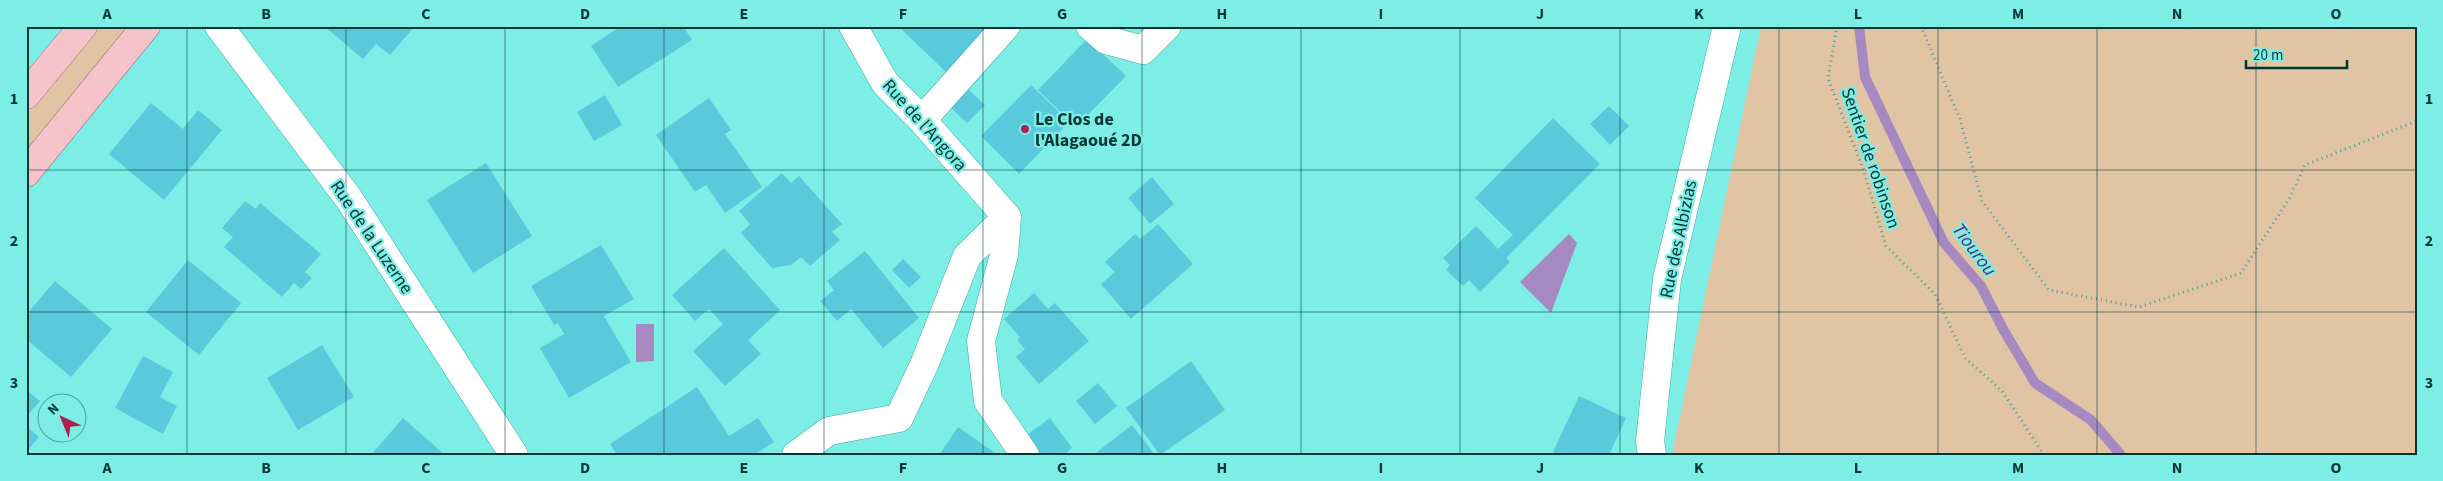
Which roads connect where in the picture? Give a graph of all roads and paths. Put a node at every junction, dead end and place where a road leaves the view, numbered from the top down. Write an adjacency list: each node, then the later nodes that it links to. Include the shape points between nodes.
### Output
1 (146, 26): 14 (main road)
2 (219, 26): 16 (street, Rue de la Luzerne, via 348,199)
3 (854, 26): 12 (street, Rue de l'Angora, via 885,83)
4 (1006, 26): 12 (street)
5 (1090, 26): 6 (street, via 1106,40 1144,50)
6 (1167, 26)
7 (1727, 26): 19 (street, Rue des Albizias, via 1667,279 1650,441)
8 (1837, 26): 20 (path, Sentier de robinson, via 1828,78 1863,169 1886,246 1935,294 1965,358 2002,392)
9 (1921, 26): 13 (path, via 1960,119 1982,201 2049,290 2139,306 2241,273 2289,199 2305,165)
10 (75, 32): 11 (main road)
11 (26, 95)
12 (922, 120): 15 (street, Rue de l'Angora)
13 (2417, 121)
14 (26, 173)
15 (1007, 217): 17 (street, via 967,256 924,365 899,418 829,431); 18 (street, via 1004,255 981,341 988,401)
16 (505, 450)
17 (796, 455)
18 (1025, 455)
19 (1652, 455)
20 (2044, 455)

